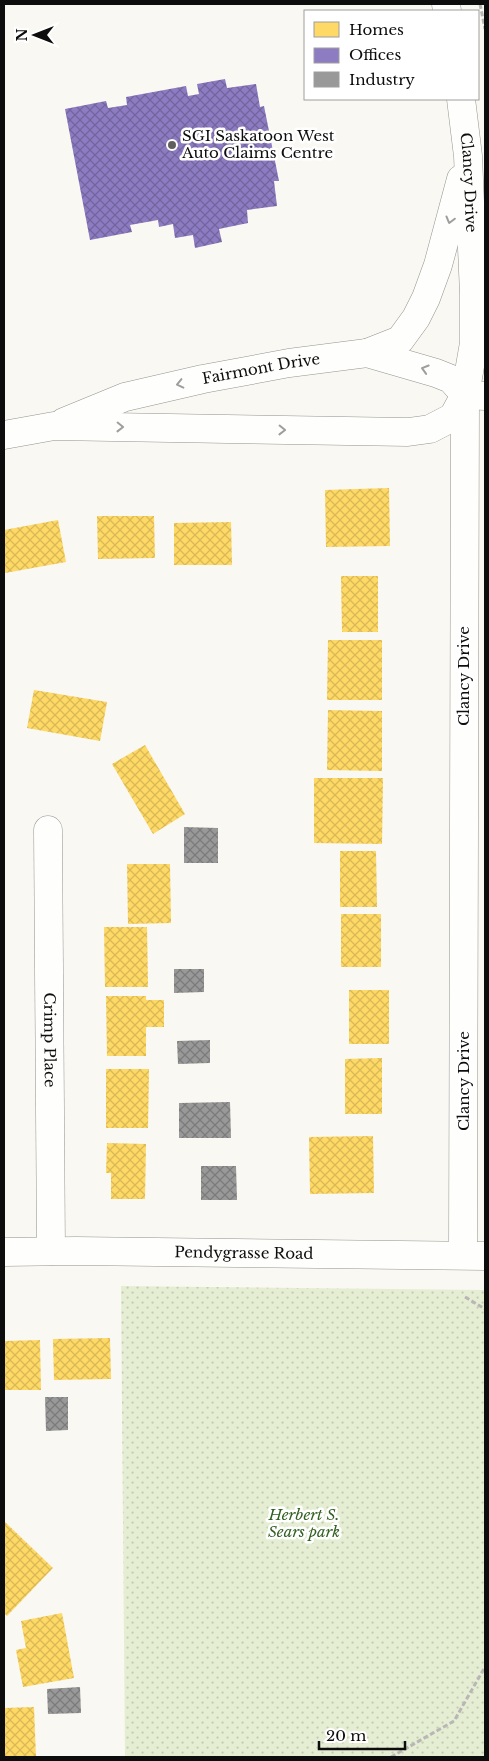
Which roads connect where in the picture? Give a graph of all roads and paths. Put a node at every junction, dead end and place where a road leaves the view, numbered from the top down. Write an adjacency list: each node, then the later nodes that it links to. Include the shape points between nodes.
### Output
1 (480, 4): 2 (path)
2 (485, 29)
3 (461, 100): 4 (street, Clancy Drive)
4 (468, 156): 5 (street, one-way to 5, via 438,265 416,318 400,340); 6 (street, Clancy Drive)
5 (367, 353): 6 (street, Fairmont Drive, one-way to 5, via 436,373); 7 (street, Fairmont Drive, one-way to 7, via 289,363 125,397)
6 (475, 395): 7 (street, Fairmont Drive, one-way to 6, via 408,432 430,429 453,417); 12 (street, Clancy Drive)
7 (54, 426): 8 (street, Fairmont Drive)
8 (4, 435)
9 (48, 830): 10 (street, Crimp Place)
10 (51, 1251): 11 (street, Pendygrasse Road); 12 (street, Pendygrasse Road)
11 (4, 1252)
12 (474, 1256)
13 (465, 1296): 14 (path)
14 (485, 1309)
15 (485, 1667): 16 (path, via 454,1721)
16 (391, 1757)

